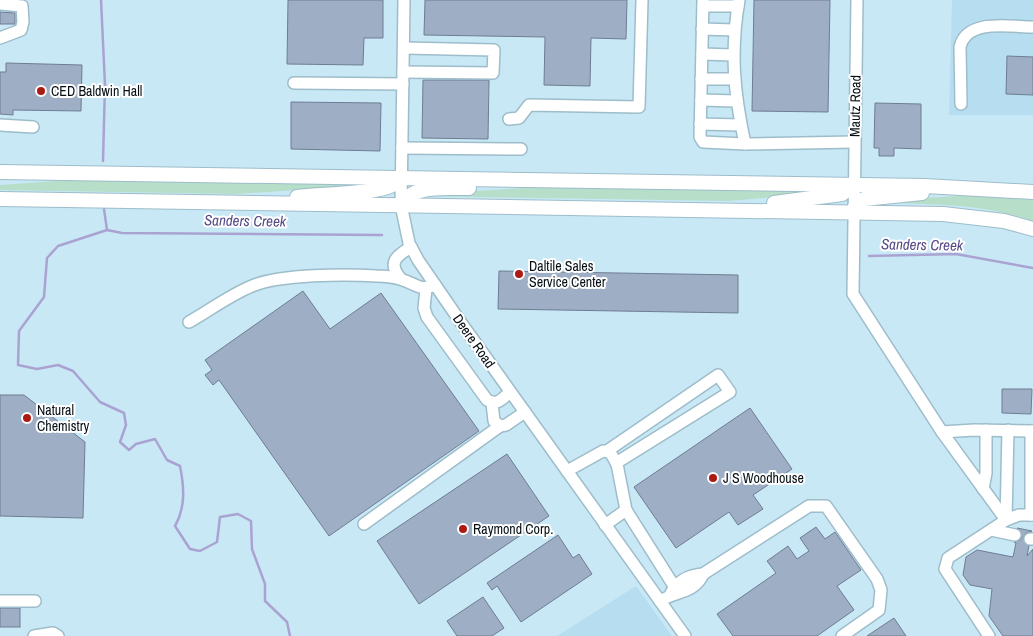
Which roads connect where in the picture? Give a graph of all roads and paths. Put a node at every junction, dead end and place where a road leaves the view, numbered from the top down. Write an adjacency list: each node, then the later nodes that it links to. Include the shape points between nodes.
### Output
1 (404, 0): 11 (street, Deere Road)
2 (642, 0): 22 (street, via 639,107 529,105 519,118)
3 (857, 0): 27 (street, Mautz Road)
4 (703, 3): 5 (street); 8 (street)
5 (738, 3): 9 (street)
6 (0, 4): 10 (street, via 19,5 23,9 23,27)
7 (1033, 27): 21 (street, via 968,31 960,47)
8 (702, 29): 9 (street); 12 (street)
9 (734, 30): 13 (street)
10 (0, 38)
11 (404, 48): 14 (street, Deere Road); 14 (street, via 494,50 493,73)
12 (702, 54): 13 (street); 15 (street)
13 (733, 55): 16 (street)
14 (403, 72): 18 (street, Deere Road)
15 (701, 79): 16 (street); 19 (street)
16 (733, 79): 20 (street)
17 (294, 83): 18 (street)
18 (403, 84): 29 (street, Deere Road)
19 (701, 100): 20 (street); 23 (street)
20 (736, 101): 25 (street)
21 (961, 104)
22 (509, 119)
23 (700, 124): 25 (street); 28 (street, via 703,142)
24 (0, 125): 26 (street)
25 (740, 125): 28 (street)
26 (33, 127)
27 (854, 142): 28 (street); 36 (street, Mautz Road)
28 (744, 144)
29 (402, 148): 30 (street); 33 (street, Deere Road)
30 (521, 148)
31 (0, 172): 32 (main road)
32 (59, 173): 33 (main road); 35 (main road)
33 (402, 178): 34 (main road); 40 (main road, via 398,184 382,189); 41 (street, Deere Road)
34 (539, 180): 36 (main road); 41 (main road, via 418,191 408,196)
35 (0, 181)
36 (854, 185): 37 (main road); 42 (main road, via 842,194); 43 (street, Mautz Road)
37 (982, 188): 38 (main road); 43 (main road, via 864,199)
38 (1033, 192)
39 (0, 198): 40 (main road)
40 (258, 203): 41 (main road)
41 (402, 205): 42 (main road); 45 (street, Deere Road)
42 (725, 209): 43 (main road)
43 (853, 211): 44 (main road, via 943,214 1004,221); 56 (street, Mautz Road, via 853,294)
44 (1033, 229)
45 (411, 247): 46 (street, via 399,254 395,261 396,272); 47 (street, Deere Road)
46 (401, 279): 47 (street, via 420,289); 48 (street, via 319,276 253,285)
47 (431, 287): 49 (street, Deere Road); 50 (street, via 424,308 427,317)
48 (189, 322)
49 (510, 392): 50 (street, via 499,402); 51 (street, Deere Road)
50 (492, 403): 52 (street, via 494,421)
51 (525, 412): 52 (street); 59 (street, Deere Road)
52 (500, 426): 64 (street)
53 (986, 430): 54 (street); 56 (street); 60 (street)
54 (1008, 430): 55 (street); 63 (street)
55 (1032, 431): 62 (street)
56 (942, 432): 60 (street, Mautz Road)
57 (607, 451): 58 (street); 58 (street, via 718,375 730,392); 59 (street)
58 (616, 463): 61 (street)
59 (567, 471): 65 (street, Deere Road)
60 (983, 489): 63 (street, Mautz Road)
61 (626, 510): 65 (street); 68 (street)
62 (1032, 515): 63 (street)
63 (1006, 520): 66 (street)
64 (364, 524)
65 (605, 525): 68 (street, Deere Road)
66 (991, 530): 67 (street); 75 (street, via 948,558 945,569)
67 (1015, 535)
68 (668, 594): 73 (street, Deere Road); 74 (street, via 680,595 699,583 703,574 808,506 826,506 881,590 878,610)
69 (0, 602): 70 (street)
70 (35, 602)
71 (34, 636): 72 (street)
72 (58, 636)
73 (685, 636)
74 (842, 636)
75 (990, 636)

